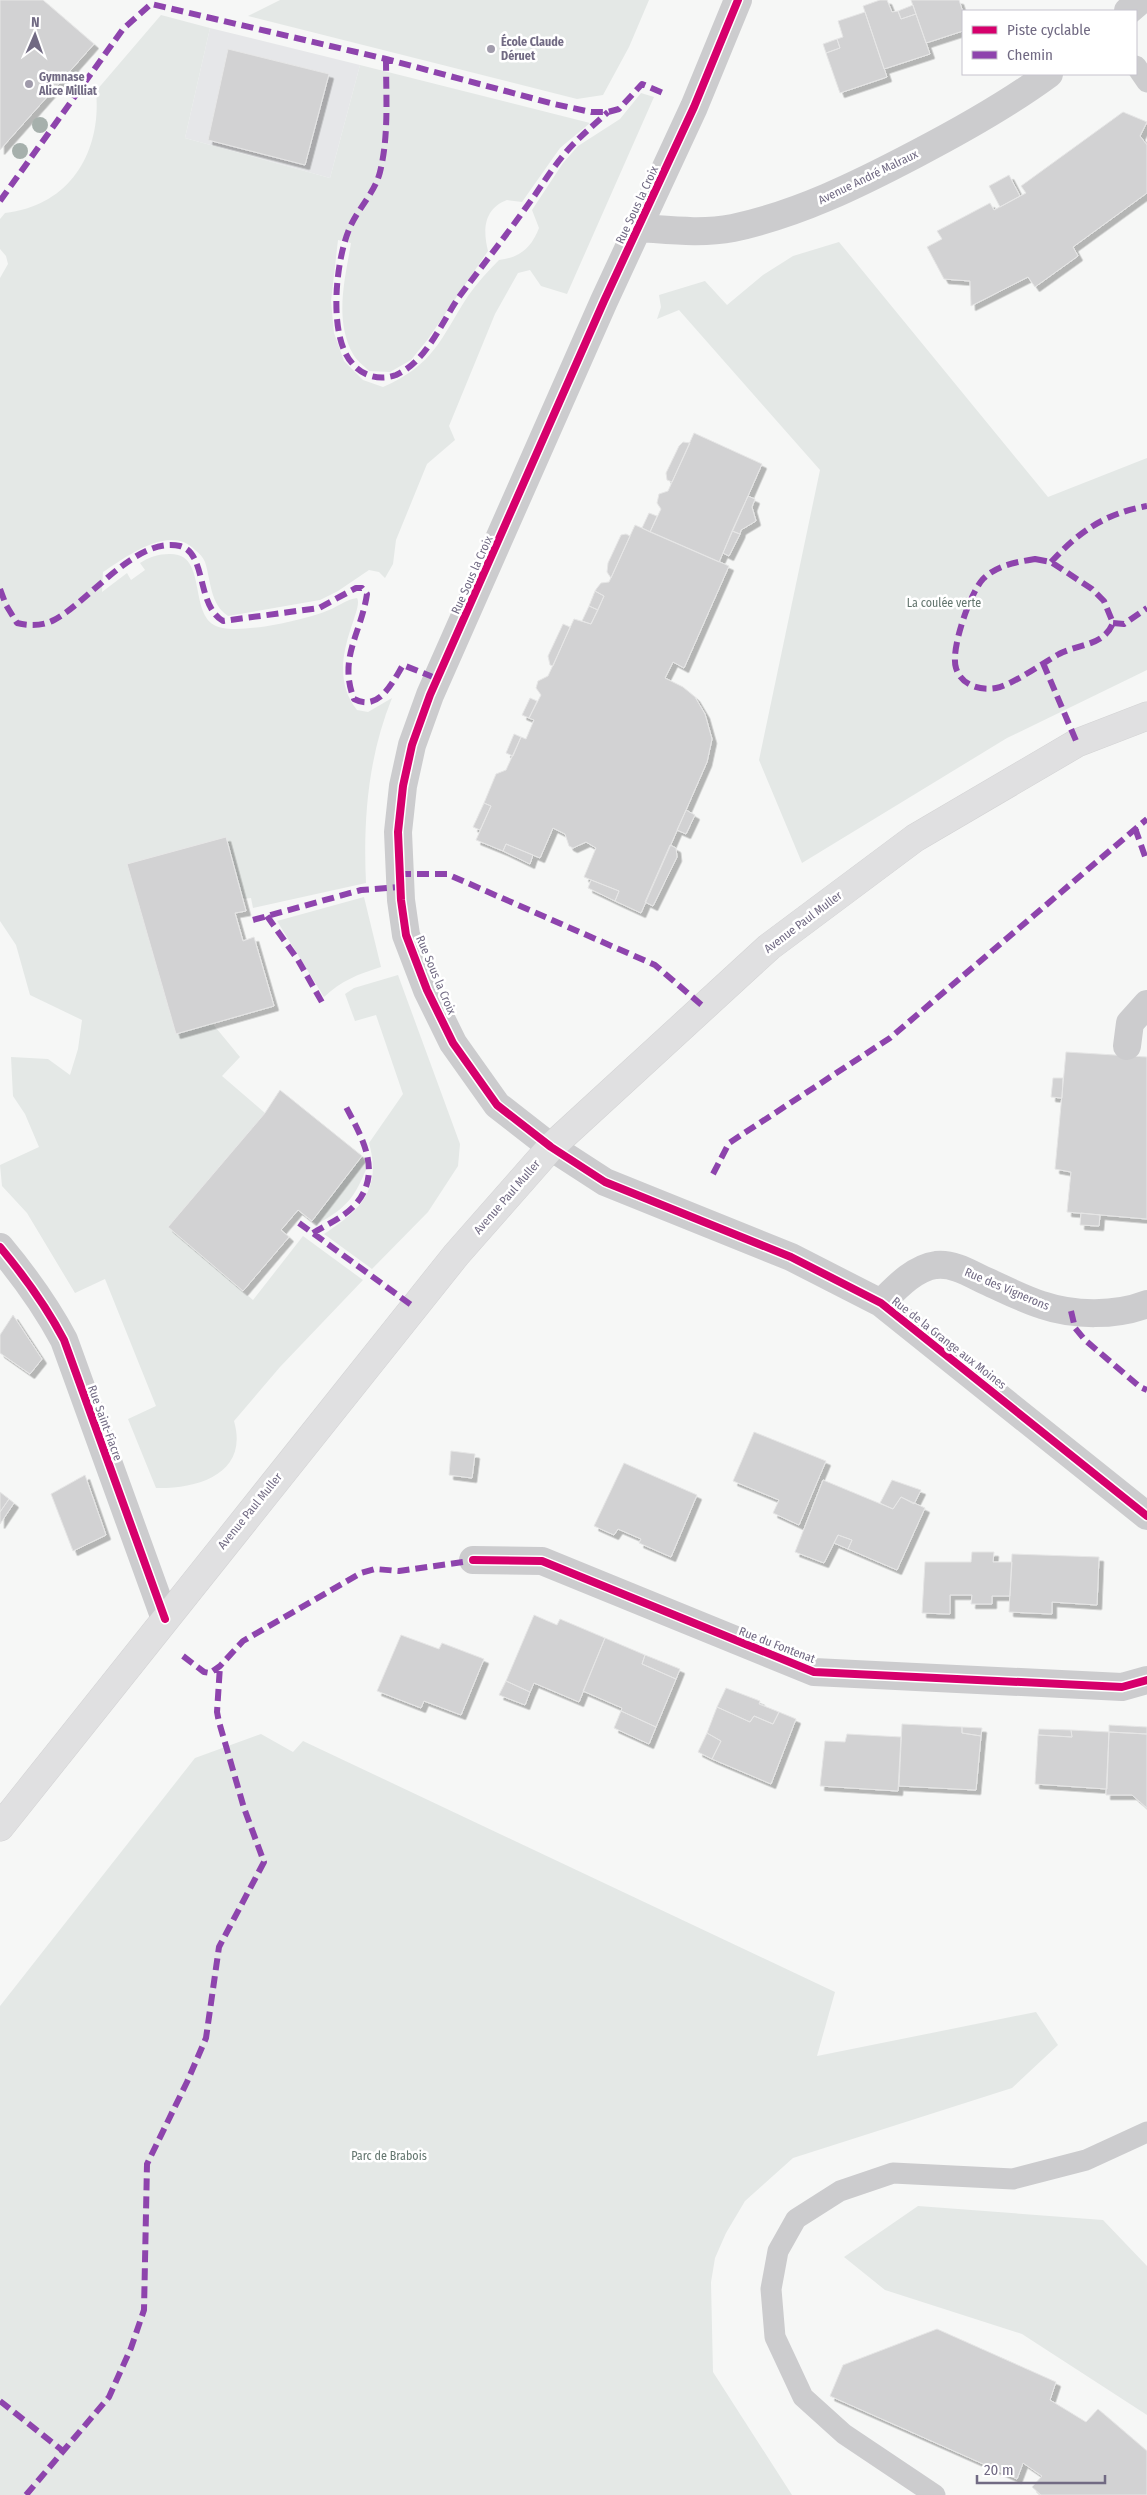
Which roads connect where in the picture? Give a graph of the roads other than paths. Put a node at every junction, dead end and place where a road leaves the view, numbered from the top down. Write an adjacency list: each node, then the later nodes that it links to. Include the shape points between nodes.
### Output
1 (738, 0): 7 (street, Rue Sous la Croix)
2 (1141, 0): 3 (street)
3 (1129, 10)
4 (1137, 67): 6 (lane)
5 (1048, 75): 7 (street, Avenue André Malraux, via 962,129 855,186 801,208 733,228 697,232)
6 (1147, 82)
7 (639, 228): 11 (street, Rue Sous la Croix, via 430,695 412,745 398,832 406,935 427,990 453,1042 497,1106)
8 (1147, 716): 11 (main road, Avenue Paul Muller, via 1077,743 915,838 769,947)
9 (1147, 1004): 10 (street, via 1130,1023)
10 (1127, 1046)
11 (551, 1147): 13 (street, Rue de la Grange aux Moines, via 605,1182 791,1257); 17 (main road, Avenue Paul Muller, via 456,1255)
12 (0, 1248): 17 (street, Rue Saint-Fiacre, via 25,1277 64,1340)
13 (881, 1303): 14 (street, Rue des Vignerons, via 923,1268 948,1265 1042,1305 1063,1310 1098,1312); 15 (street, Rue de la Grange aux Moines)
14 (1147, 1304)
15 (1147, 1516)
16 (473, 1560): 18 (street, Rue du Fontenat, via 542,1561 814,1672 1122,1687)
17 (165, 1619): 19 (main road, Avenue Paul Muller)
18 (1147, 1680)
19 (0, 1827)
20 (1147, 2132): 21 (lane, via 1086,2160 1013,2179 893,2173 840,2191 796,2218 778,2251 771,2289 774,2337 803,2398 844,2434)
21 (935, 2495)

